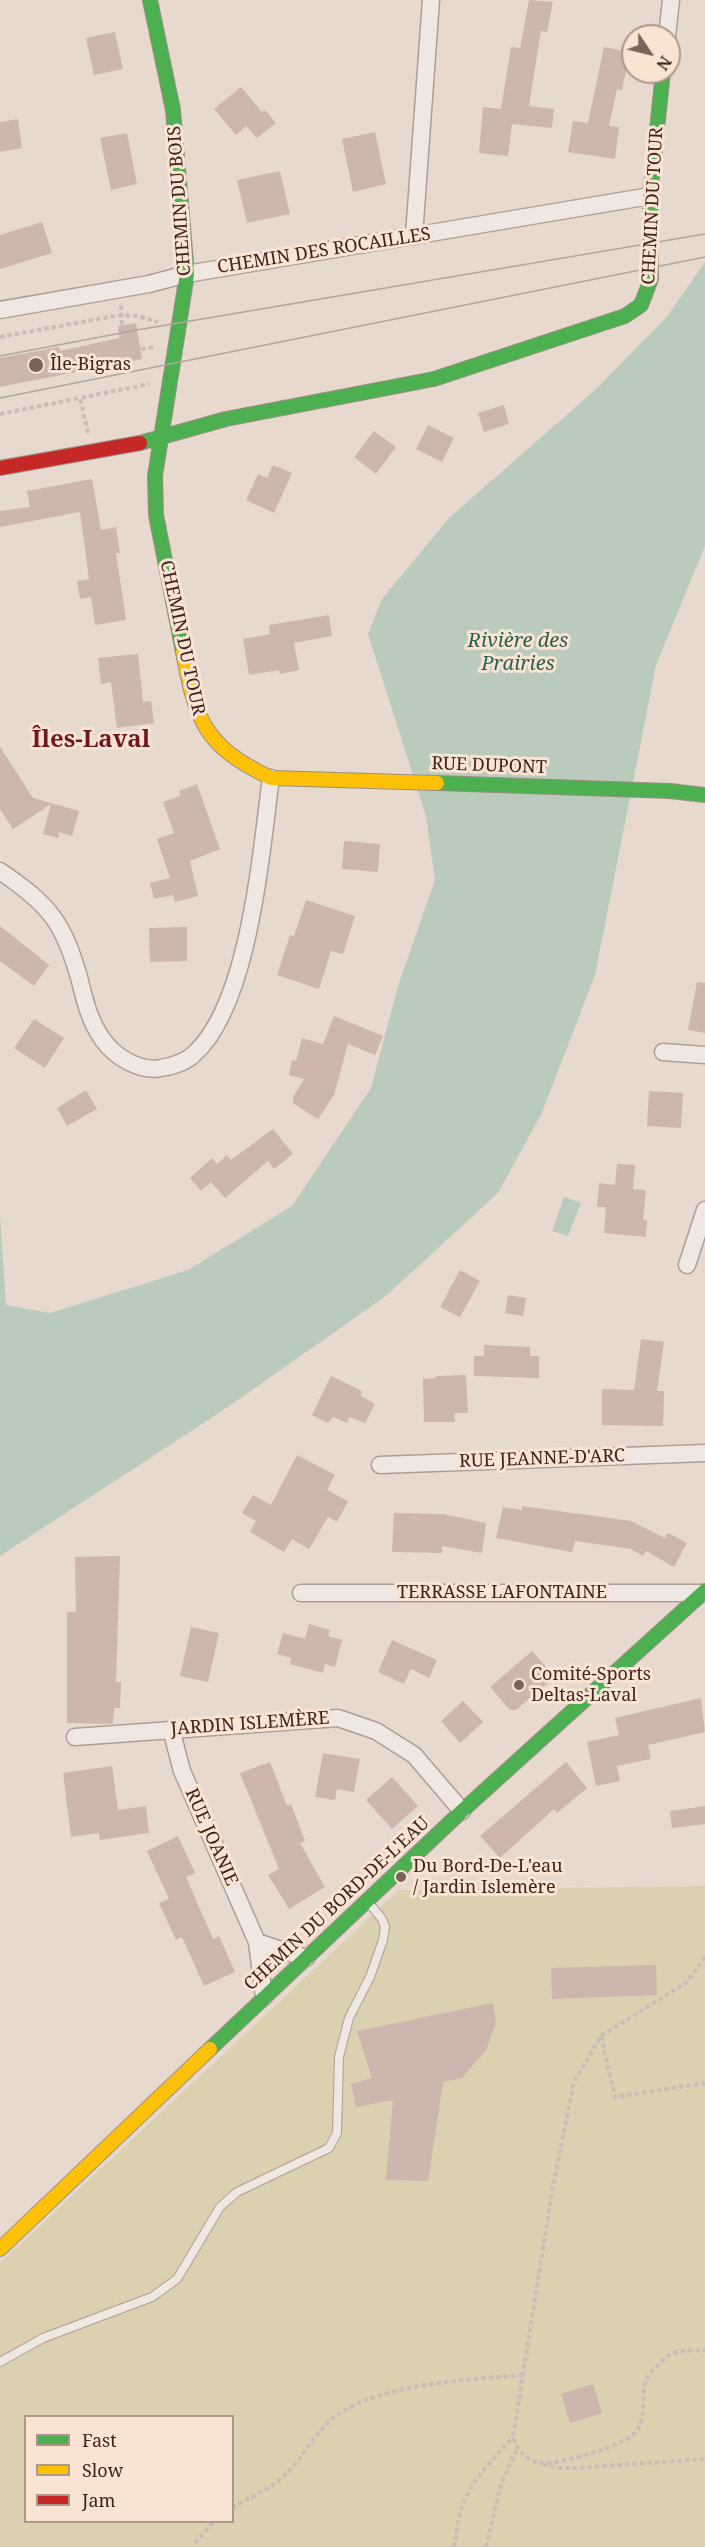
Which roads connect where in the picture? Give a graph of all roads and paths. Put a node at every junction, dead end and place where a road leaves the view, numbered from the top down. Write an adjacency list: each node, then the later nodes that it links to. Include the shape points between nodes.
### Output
1 (150, 0): 8 (street, CHEMIN DU BOIS, via 174,121)
2 (431, 0): 7 (street)
3 (671, 0): 4 (street)
4 (668, 24)
5 (662, 84): 6 (street, CHEMIN DU TOUR)
6 (650, 196): 7 (street, CHEMIN DES ROCAILLES); 20 (street, CHEMIN DU TOUR, via 651,279 641,305 625,316 434,379 226,419)
7 (414, 236): 8 (street, CHEMIN DES ROCAILLES)
8 (187, 273): 9 (street, CHEMIN DES ROCAILLES, via 149,284); 20 (street, CHEMIN DU BOIS)
9 (0, 310)
10 (120, 315): 11 (path); 12 (path); 13 (path)
11 (161, 323)
12 (122, 325)
13 (0, 337)
14 (157, 346): 15 (path)
15 (141, 349)
16 (148, 394): 17 (path, via 150,384)
17 (80, 398): 18 (path); 19 (path, via 88,434)
18 (0, 414)
19 (93, 438)
20 (159, 438): 21 (street, CHEMIN DU TOUR, via 123,448); 22 (street, CHEMIN DU TOUR, via 156,515 192,699 201,725 217,744 244,766)
21 (0, 468)
22 (271, 778): 23 (street, RUE DUPONT); 24 (street, via 254,907 235,979 224,1011 208,1039 193,1056 176,1065 155,1069 119,1058 90,1018 68,943 54,917 34,894)
23 (705, 795)
24 (0, 871)
25 (663, 1052): 26 (street)
26 (705, 1055)
27 (705, 1210): 28 (street)
28 (687, 1265)
29 (705, 1453): 30 (street, RUE JEANNE-D'ARC)
30 (380, 1465)
31 (705, 1592): 32 (street, TERRASSE LAFONTAINE); 35 (street, CHEMIN DU BORD-DE-L'EAU)
32 (301, 1593)
33 (171, 1729): 34 (street, JARDIN ISLEMÈRE); 35 (street, JARDIN ISLEMÈRE, via 338,1718 376,1731 414,1755); 37 (street, RUE JOANIE, via 182,1771)
34 (75, 1737)
35 (462, 1811): 36 (street, CHEMIN DU BORD-DE-L'EAU)
36 (367, 1900): 39 (street, CHEMIN DU BORD-DE-L'EAU); 45 (lane, via 385,1927 370,1977 349,2018 339,2057 337,2133 329,2148 237,2192 220,2206 177,2279 152,2297 43,2338)
37 (257, 1942): 39 (street); 40 (street, RUE JOANIE)
38 (705, 1957): 41 (path, via 686,1983)
39 (306, 1958): 40 (street, CHEMIN DU BORD-DE-L'EAU)
40 (264, 1997): 43 (street, CHEMIN DU BORD-DE-L'EAU)
41 (601, 2036): 42 (path, via 615,2097); 46 (path, via 574,2082)
42 (705, 2083)
43 (0, 2249)
44 (705, 2350): 50 (path, via 678,2350 664,2358 647,2378 643,2420 632,2436 615,2447)
45 (0, 2362)
46 (523, 2375): 47 (path); 51 (path, via 428,2384 382,2395 339,2414 319,2431 283,2477)
47 (513, 2437): 48 (path); 54 (path, via 471,2489 461,2508)
48 (517, 2448): 50 (path, via 529,2460); 55 (path, via 501,2484)
49 (705, 2459): 50 (path, via 577,2468)
50 (543, 2464)
51 (234, 2507)
52 (212, 2523): 53 (path)
53 (195, 2543)
54 (454, 2547)
55 (486, 2547)

